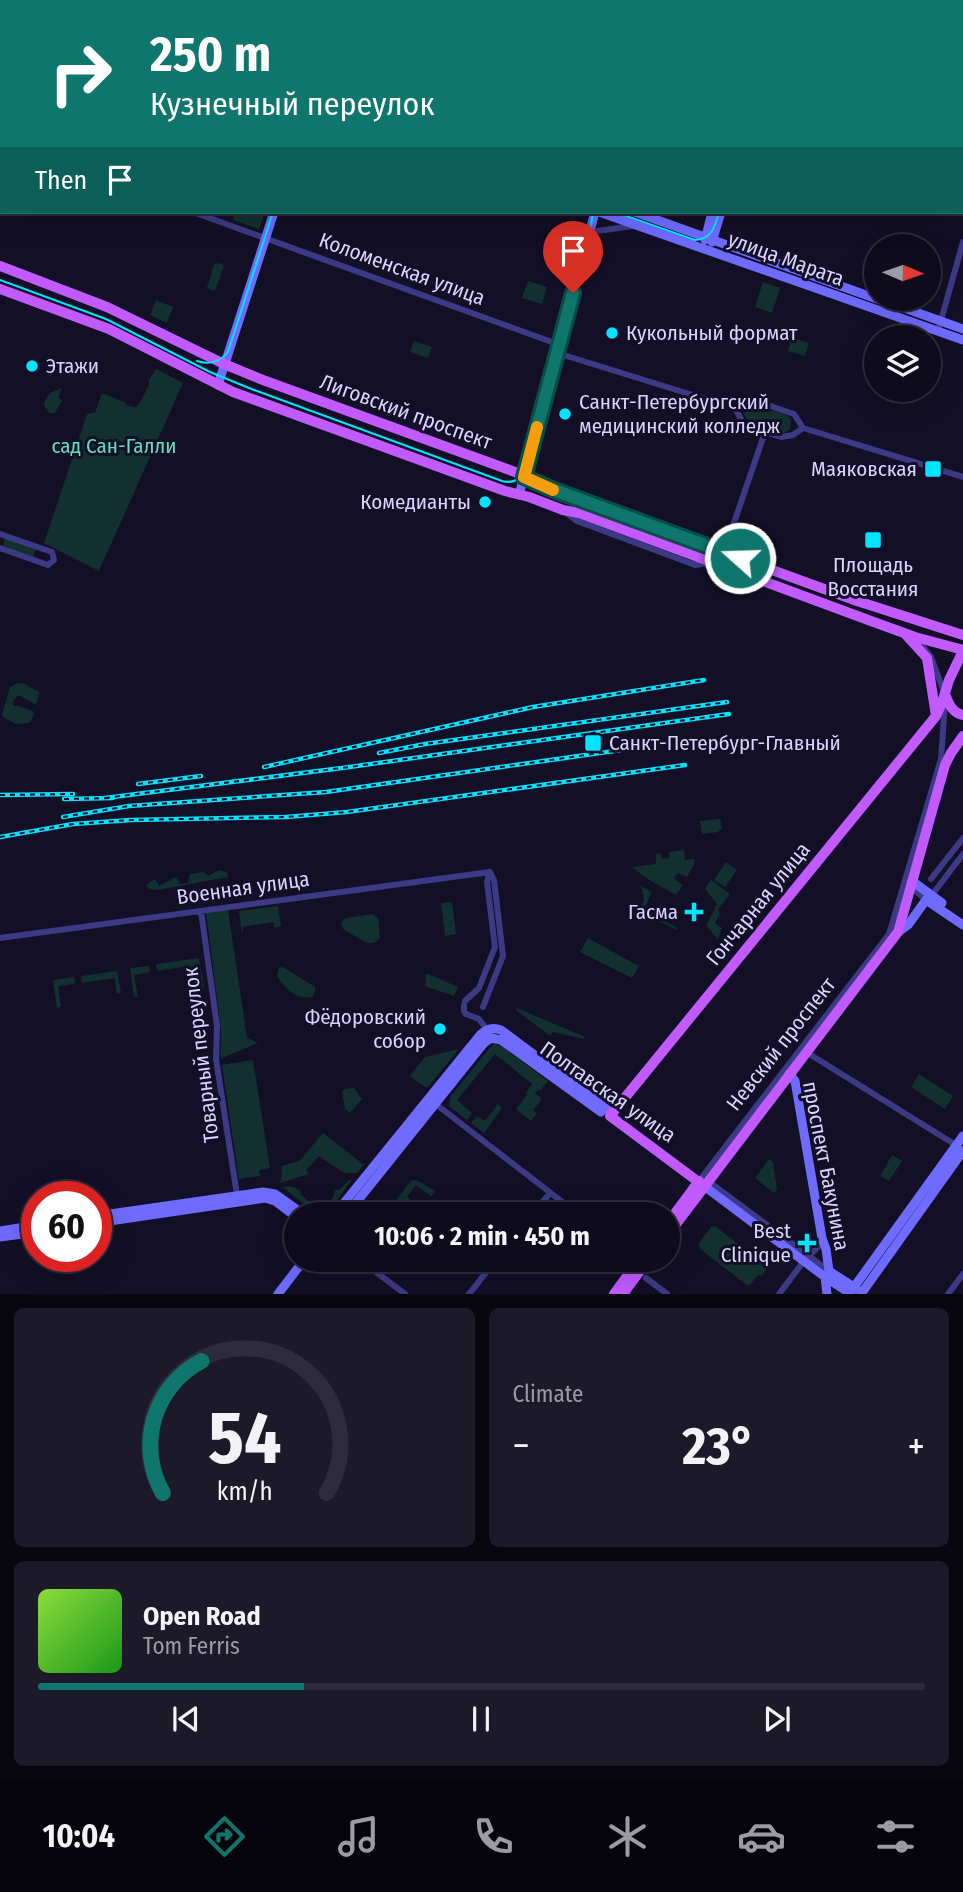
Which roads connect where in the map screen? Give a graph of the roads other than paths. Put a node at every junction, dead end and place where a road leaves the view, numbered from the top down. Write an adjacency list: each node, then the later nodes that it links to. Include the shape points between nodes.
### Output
1 (199, 214): 10 (street, Коломенская улица)
2 (273, 214): 10 (street)
3 (596, 214): 9 (street)
4 (603, 214): 8 (street, улица Марата)
5 (641, 214): 11 (street, улица Марата)
6 (712, 214): 11 (street)
7 (720, 214): 11 (street)
8 (637, 225): 9 (street, улица Марата); 13 (street, улица Марата)
9 (590, 232): 25 (street)
10 (265, 238): 25 (street, Коломенская улица); 26 (street)
11 (709, 238): 13 (street); 16 (street, улица Марата)
12 (963, 242): 20 (street)
13 (706, 249): 18 (street, улица Марата)
14 (0, 266): 26 (main road, Лиговский проспект, via 107,307)
15 (0, 289): 27 (main road, Лиговский проспект, via 109,330)
16 (864, 294)
17 (907, 312): 19 (street, улица Марата)
18 (936, 325)
19 (937, 325)
20 (939, 325)
21 (941, 326): 23 (street, улица Марата)
22 (941, 327): 24 (street, улица Марата)
23 (963, 329)
24 (963, 340)
25 (559, 349): 28 (street, Коломенская улица); 32 (street)
26 (225, 365): 27 (street); 32 (main road, Лиговский проспект, via 514,472)
27 (218, 385): 32 (main road, Лиговский проспект, via 473,480)
28 (739, 407): 29 (street, Коломенская улица, via 755,401 789,411); 30 (street, via 743,423)
29 (800, 427): 30 (street, via 787,437); 31 (street)
30 (765, 432): 35 (street)
31 (963, 477)
32 (523, 489): 35 (main road, Лиговский проспект, via 537,483); 37 (main road, Лиговский проспект, via 563,510)
33 (0, 534): 34 (street, via 52,552 54,560 48,565)
34 (0, 548)
35 (723, 552): 36 (main road, Лиговский проспект)
36 (820, 587): 37 (main road); 39 (main road, Лиговский проспект)
37 (815, 601): 38 (main road, Лиговский проспект)
38 (904, 633): 40 (main road, Лиговский проспект); 46 (main road, via 927,658)
39 (963, 635)
40 (915, 637): 41 (main road, Лиговский проспект); 44 (street, via 931,657)
41 (963, 651): 43 (main road, Невский проспект)
42 (963, 668): 43 (main road)
43 (952, 672): 44 (main road, Невский проспект)
44 (945, 694): 45 (main road, via 951,708); 46 (main road); 53 (street, Невский проспект, via 941,759)
45 (963, 715)
46 (936, 716): 66 (main road, Гончарная улица)
47 (963, 736): 53 (main road, Невский проспект, via 945,765)
48 (963, 838): 49 (street)
49 (952, 851): 50 (street); 52 (street)
50 (962, 856): 54 (street)
51 (490, 872): 56 (street, Военная улица); 61 (street, via 503,953); 61 (street, via 487,882 495,947 464,1011)
52 (931, 879)
53 (910, 882): 55 (street); 57 (street); 59 (main road, Невский проспект); 64 (street, Невский проспект, via 887,938)
54 (935, 891)
55 (926, 900): 58 (street); 59 (street, Невский проспект)
56 (201, 911): 60 (street, Военная улица); 71 (street, Товарный переулок)
57 (963, 918)
58 (963, 925)
59 (898, 932): 63 (main road, Невский проспект)
60 (0, 938)
61 (479, 1019): 62 (street)
62 (490, 1034): 65 (street); 65 (street, via 478,1037); 66 (street, Полтавская улица, via 597,1110)
63 (806, 1052): 64 (main road, Невский проспект); 68 (street)
64 (787, 1072): 69 (main road, Невский проспект); 86 (street, проспект Бакунина, via 795,1081)
65 (432, 1101): 70 (street); 73 (street); 74 (street)
66 (611, 1114): 69 (main road, Полтавская улица)
67 (963, 1136): 68 (street)
68 (961, 1149): 96 (street)
69 (704, 1183): 78 (main road, Невский проспект); 80 (main road, Невский проспект); 87 (street, Полтавская улица)
70 (550, 1193): 75 (street); 76 (street)
71 (236, 1195): 72 (street, via 270,1192); 79 (street)
72 (286, 1202)
73 (345, 1202)
74 (355, 1202)
75 (543, 1202)
76 (562, 1202)
77 (284, 1207): 81 (street, via 265,1198)
78 (680, 1210)
79 (112, 1214)
80 (680, 1217)
81 (112, 1221)
82 (21, 1228): 83 (street)
83 (0, 1231)
84 (21, 1234): 85 (street)
85 (0, 1237)
86 (821, 1238): 87 (street); 94 (street, проспект Бакунина, via 826,1249)
87 (806, 1259): 94 (street, Полтавская улица); 103 (street)
88 (295, 1272): 97 (street)
89 (376, 1272): 98 (street)
90 (486, 1272): 99 (street)
91 (630, 1272): 100 (main road)
92 (639, 1272): 101 (main road)
93 (963, 1274): 105 (street)
94 (825, 1275): 96 (street, Полтавская улица); 104 (street, проспект Бакунина)
95 (646, 1278): 102 (street)
96 (856, 1292)
97 (278, 1293)
98 (405, 1293)
99 (469, 1293)
100 (614, 1293)
101 (623, 1293)
102 (667, 1293)
103 (779, 1293)
104 (827, 1293)
105 (948, 1293)

